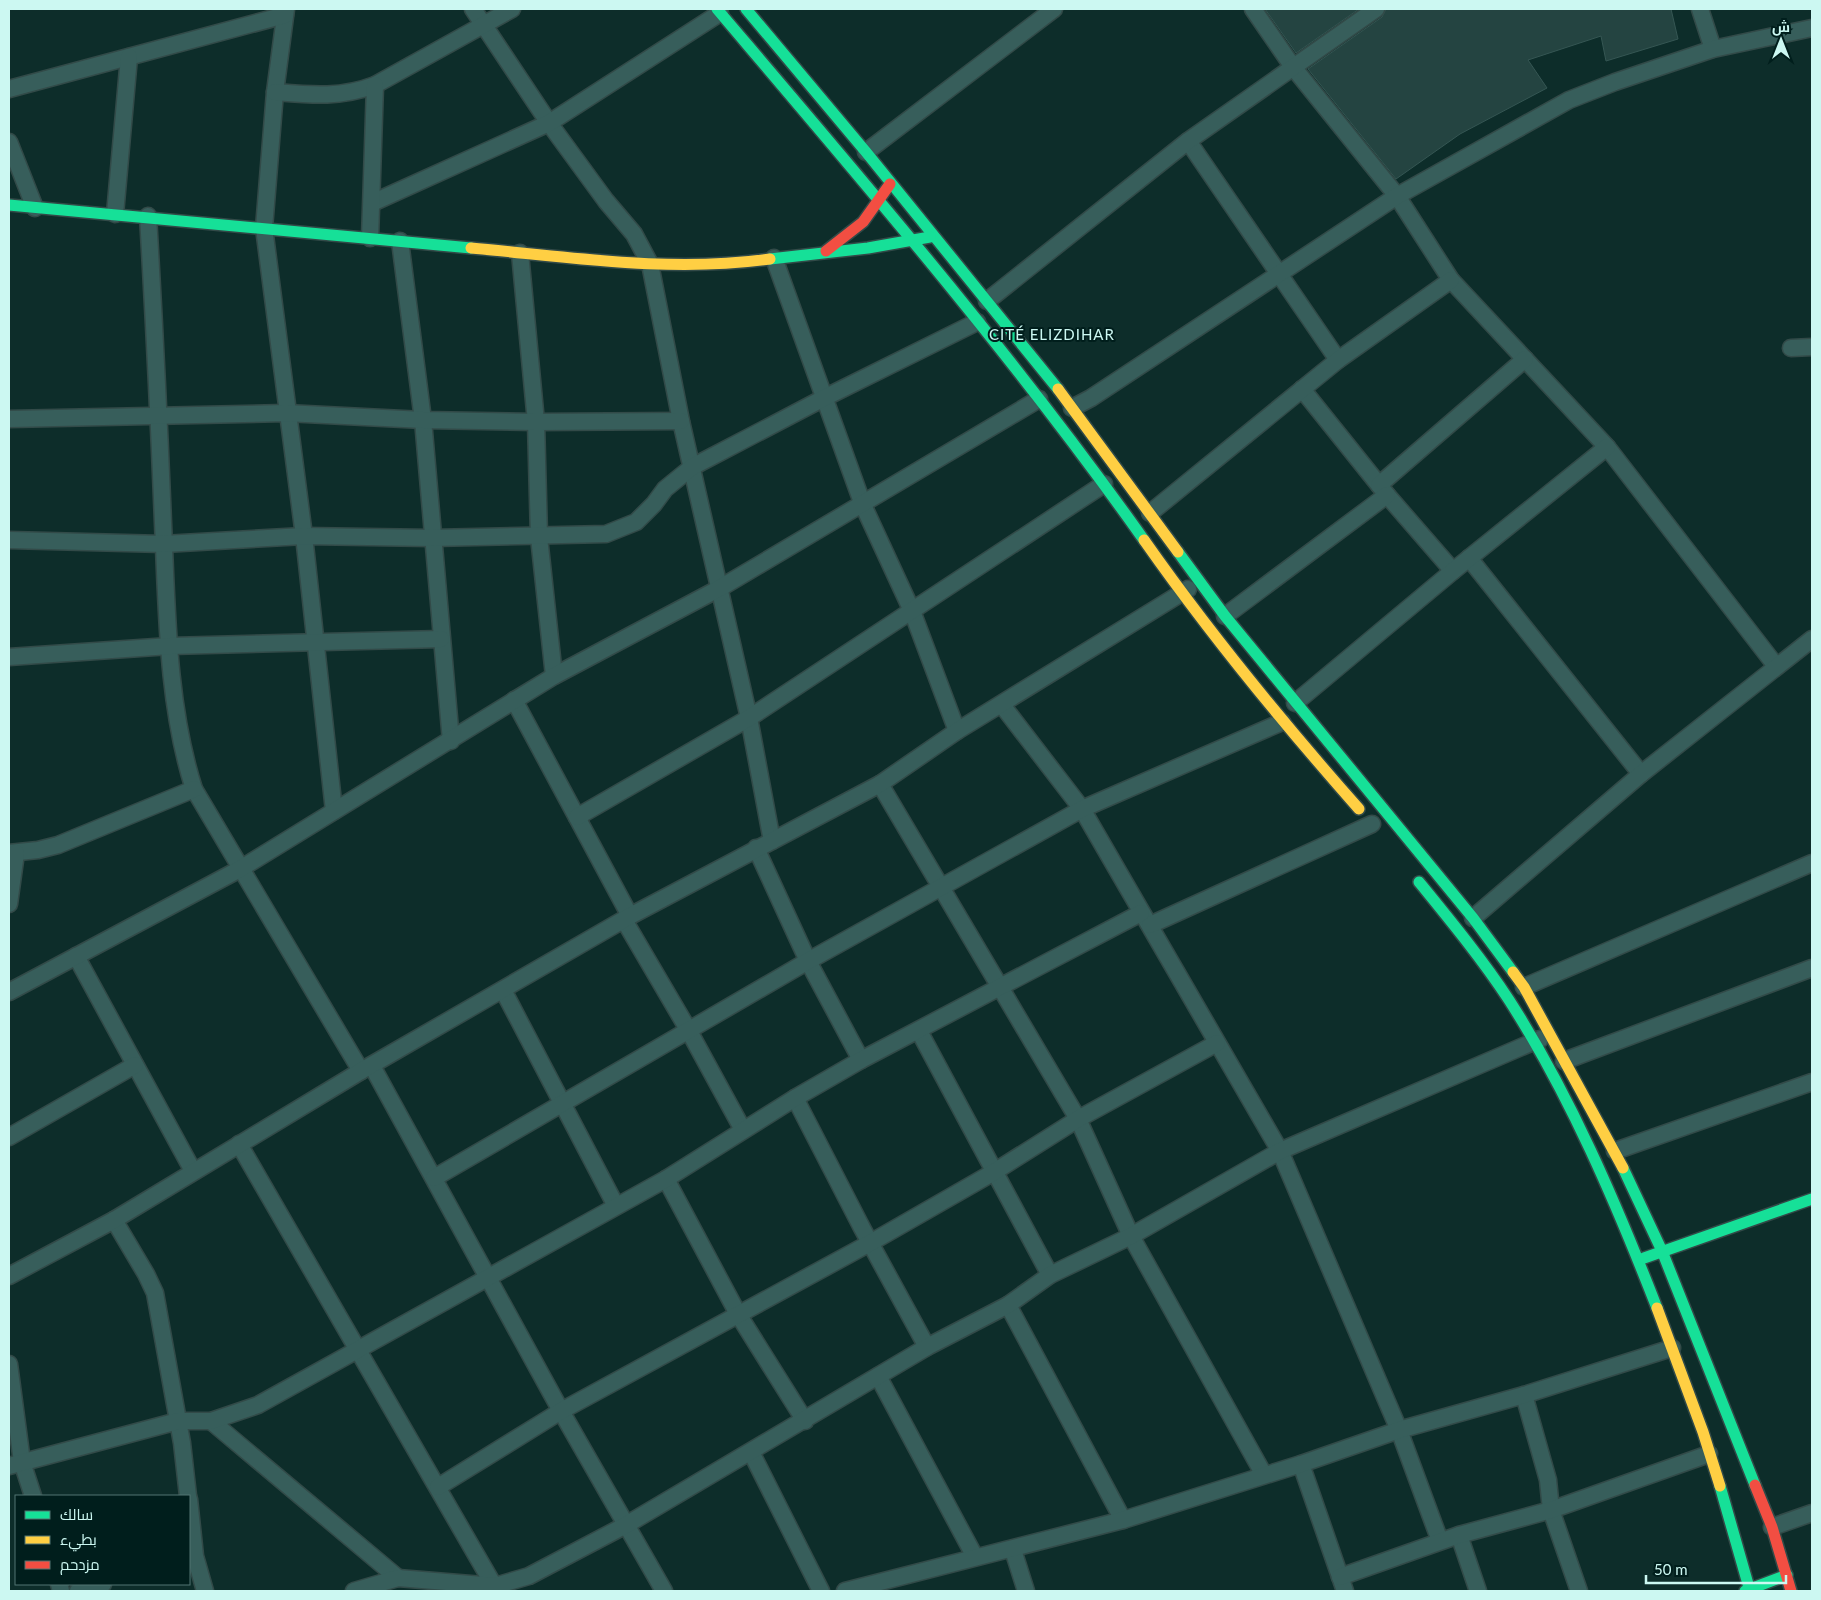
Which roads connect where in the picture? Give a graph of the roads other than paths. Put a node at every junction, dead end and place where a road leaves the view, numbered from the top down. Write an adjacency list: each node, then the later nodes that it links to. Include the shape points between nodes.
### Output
1 (473, 9): 10 (street)
2 (512, 9): 10 (street)
3 (746, 9): 21 (main road)
4 (1054, 9): 21 (street)
5 (1253, 9): 14 (street)
6 (1376, 9): 14 (street)
7 (1700, 9): 12 (street)
8 (719, 11): 18 (street); 24 (main road)
9 (286, 12): 13 (street); 17 (street)
10 (485, 25): 15 (street); 18 (street)
11 (1812, 28): 12 (street)
12 (1713, 49): 23 (street, via 1569,100)
13 (129, 57): 16 (street); 28 (street)
14 (1293, 67): 19 (street); 23 (street)
15 (375, 85): 17 (street, via 358,92 327,96); 25 (street)
16 (9, 89)
17 (275, 92): 30 (street)
18 (549, 123): 25 (street); 38 (street, via 634,234)
19 (1188, 141): 39 (street); 41 (street)
20 (9, 142): 27 (street)
21 (866, 152): 22 (main road)
22 (891, 183): 24 (main road); 31 (main road)
23 (1397, 196): 39 (street); 40 (street)
24 (881, 201): 34 (main road); 35 (main road, via 866,221)
25 (372, 203): 32 (street)
26 (9, 205): 27 (main road)
27 (35, 208): 28 (main road)
28 (115, 214): 29 (main road)
29 (148, 216): 30 (main road); 52 (street)
30 (264, 228): 32 (main road); 51 (street)
31 (935, 236): 34 (main road); 41 (main road)
32 (370, 238): 33 (main road)
33 (400, 241): 36 (main road); 54 (street)
34 (912, 241): 35 (main road); 42 (main road)
35 (825, 251): 37 (main road)
36 (520, 252): 38 (main road); 56 (street)
37 (774, 258): 38 (main road, via 710,265); 48 (street)
38 (650, 264): 55 (street)
39 (1279, 272): 45 (street); 50 (street)
40 (1451, 280): 45 (street); 46 (street)
41 (987, 300): 50 (main road)
42 (977, 322): 48 (street); 49 (main road)
43 (1812, 347): 44 (street)
44 (1791, 348)
45 (1338, 360): 47 (street)
46 (1525, 360): 57 (street); 60 (street)
47 (1302, 389): 60 (street); 62 (street)
48 (824, 398): 58 (street); 61 (street)
49 (1039, 399): 59 (main road); 61 (street)
50 (1072, 408): 62 (main road)
51 (286, 413): 52 (street); 54 (street); 63 (street)
52 (159, 416): 53 (street); 67 (street)
53 (9, 419)
54 (423, 420): 56 (street); 65 (street)
55 (681, 421): 56 (street); 58 (street)
56 (536, 422): 64 (street)
57 (1607, 447): 68 (street); 80 (street)
58 (692, 467): 64 (street, via 665,489 629,527 606,534); 71 (street)
59 (1104, 484): 72 (main road); 73 (street)
60 (1383, 490): 69 (street); 74 (street)
61 (863, 505): 71 (street); 73 (street)
62 (1150, 513): 70 (main road)
63 (304, 536): 65 (street); 67 (street); 77 (street)
64 (539, 537): 65 (street); 81 (street)
65 (432, 538): 75 (street)
66 (9, 540): 67 (street)
67 (164, 544): 78 (street)
68 (1469, 558): 69 (street); 89 (street)
69 (1453, 571): 83 (street)
70 (1200, 581): 72 (street); 74 (main road)
71 (720, 588): 81 (street); 85 (street)
72 (1182, 593): 84 (street); 86 (main road)
73 (912, 612): 85 (street); 87 (street)
74 (1225, 616): 83 (main road)
75 (441, 639): 77 (street); 88 (street)
76 (1812, 639): 80 (street)
77 (314, 643): 78 (street); 93 (street)
78 (170, 646): 79 (street); 91 (street, via 178,721)
79 (9, 657)
80 (1776, 666): 89 (street)
81 (554, 676): 82 (street)
82 (514, 700): 88 (street); 94 (street)
83 (1295, 703): 105 (main road)
84 (1002, 705): 87 (street); 92 (street)
85 (749, 718): 94 (street); 96 (street)
86 (1282, 722): 92 (street); 95 (main road)
87 (957, 732): 90 (street)
88 (451, 740): 93 (street)
89 (1641, 774): 105 (street)
90 (880, 784): 96 (street); 102 (street)
91 (194, 789): 98 (street, via 58,845); 100 (street)
92 (1082, 809): 102 (street); 106 (street)
93 (334, 811): 100 (street)
94 (576, 817): 104 (street)
95 (1375, 828): 106 (street)
96 (772, 841): 97 (street)
97 (756, 848): 104 (street); 108 (street)
98 (12, 853): 103 (street)
99 (1812, 863): 111 (street)
100 (240, 869): 107 (street); 122 (street)
101 (1410, 871): 117 (main road, via 1474,951)
102 (943, 888): 108 (street); 110 (street)
103 (9, 904)
104 (627, 918): 112 (street); 114 (street)
105 (1473, 918): 111 (main road)
106 (1145, 919): 110 (street); 118 (street)
107 (76, 956): 113 (street); 121 (street)
108 (808, 961): 114 (street); 119 (street)
109 (1812, 968): 120 (street)
110 (1001, 985): 115 (street); 126 (street)
111 (1524, 987): 116 (main road)
112 (503, 990): 122 (street); 125 (street)
113 (9, 992)
114 (689, 1030): 125 (street); 127 (street)
115 (919, 1032): 119 (street); 133 (street)
116 (1550, 1036): 117 (street); 120 (main road)
117 (1534, 1042): 130 (street); 142 (main road, via 1601,1176)
118 (1216, 1043): 126 (street); 130 (street)
119 (861, 1060): 124 (street)
120 (1564, 1061): 131 (main road)
121 (136, 1065): 128 (street); 132 (street)
122 (367, 1069): 129 (street); 134 (street)
123 (1812, 1082): 131 (street)
124 (795, 1098): 127 (street); 140 (street)
125 (562, 1102): 134 (street); 137 (street)
126 (1078, 1119): 133 (street); 139 (street)
127 (743, 1130): 135 (street)
128 (9, 1137)
129 (239, 1144): 132 (street); 150 (street)
130 (1280, 1151): 139 (street); 158 (street)
131 (1615, 1151): 141 (main road)
132 (193, 1171): 138 (street)
133 (994, 1172): 140 (street); 143 (street)
134 (434, 1178): 145 (street)
135 (666, 1179): 137 (street); 147 (street)
136 (1812, 1199): 141 (main road)
137 (616, 1206): 145 (street)
138 (114, 1220): 144 (street); 155 (street, via 155,1293)
139 (1131, 1236): 143 (street); 163 (street)
140 (870, 1243): 147 (street); 148 (street)
141 (1662, 1251): 142 (main road); 172 (main road)
142 (1638, 1261): 149 (main road)
143 (1050, 1275): 146 (street)
144 (9, 1276)
145 (488, 1276): 150 (street); 154 (street)
146 (1008, 1305): 148 (street); 170 (street)
147 (738, 1314): 154 (street); 157 (street)
148 (927, 1347): 152 (street)
149 (1672, 1348): 153 (street); 160 (main road)
150 (356, 1349): 156 (street, via 258,1405); 164 (street)
151 (9, 1364): 161 (street)
152 (878, 1376): 157 (street); 177 (street)
153 (1524, 1395): 158 (street); 167 (street, via 1548,1480)
154 (561, 1411): 164 (street); 171 (street)
155 (178, 1421): 156 (street); 161 (street); 166 (street)
156 (211, 1421): 179 (street)
157 (804, 1421): 159 (street)
158 (1399, 1430): 162 (street); 174 (street)
159 (751, 1452): 171 (street); 190 (street)
160 (1709, 1454): 167 (street); 185 (main road)
161 (16, 1464): 165 (street)
162 (1301, 1464): 163 (street); 180 (street)
163 (1264, 1476): 170 (street)
164 (438, 1487): 184 (street)
165 (32, 1495)
166 (189, 1495)
167 (1551, 1510): 173 (street); 194 (street)
168 (1812, 1513): 172 (street)
169 (190, 1518): 176 (street)
170 (1122, 1520): 175 (street)
171 (626, 1525): 184 (street, via 529,1576); 189 (street)
172 (1772, 1527): 178 (main road)
173 (1459, 1535): 174 (street); 193 (street)
174 (1440, 1541): 180 (street)
175 (1013, 1550): 177 (street); 192 (street)
176 (192, 1557): 187 (street)
177 (975, 1557): 183 (street)
178 (1787, 1575): 185 (main road); 195 (main road)
179 (398, 1578): 182 (street); 188 (street)
180 (1343, 1584)
181 (99, 1585): 186 (street)
182 (465, 1588): 184 (street)
183 (872, 1588): 191 (street)
184 (496, 1589)
185 (1748, 1590)
186 (78, 1591)
187 (205, 1591)
188 (354, 1591)
189 (664, 1591)
190 (821, 1591)
191 (845, 1591)
192 (1026, 1591)
193 (1478, 1591)
194 (1579, 1591)
195 (1791, 1591)

